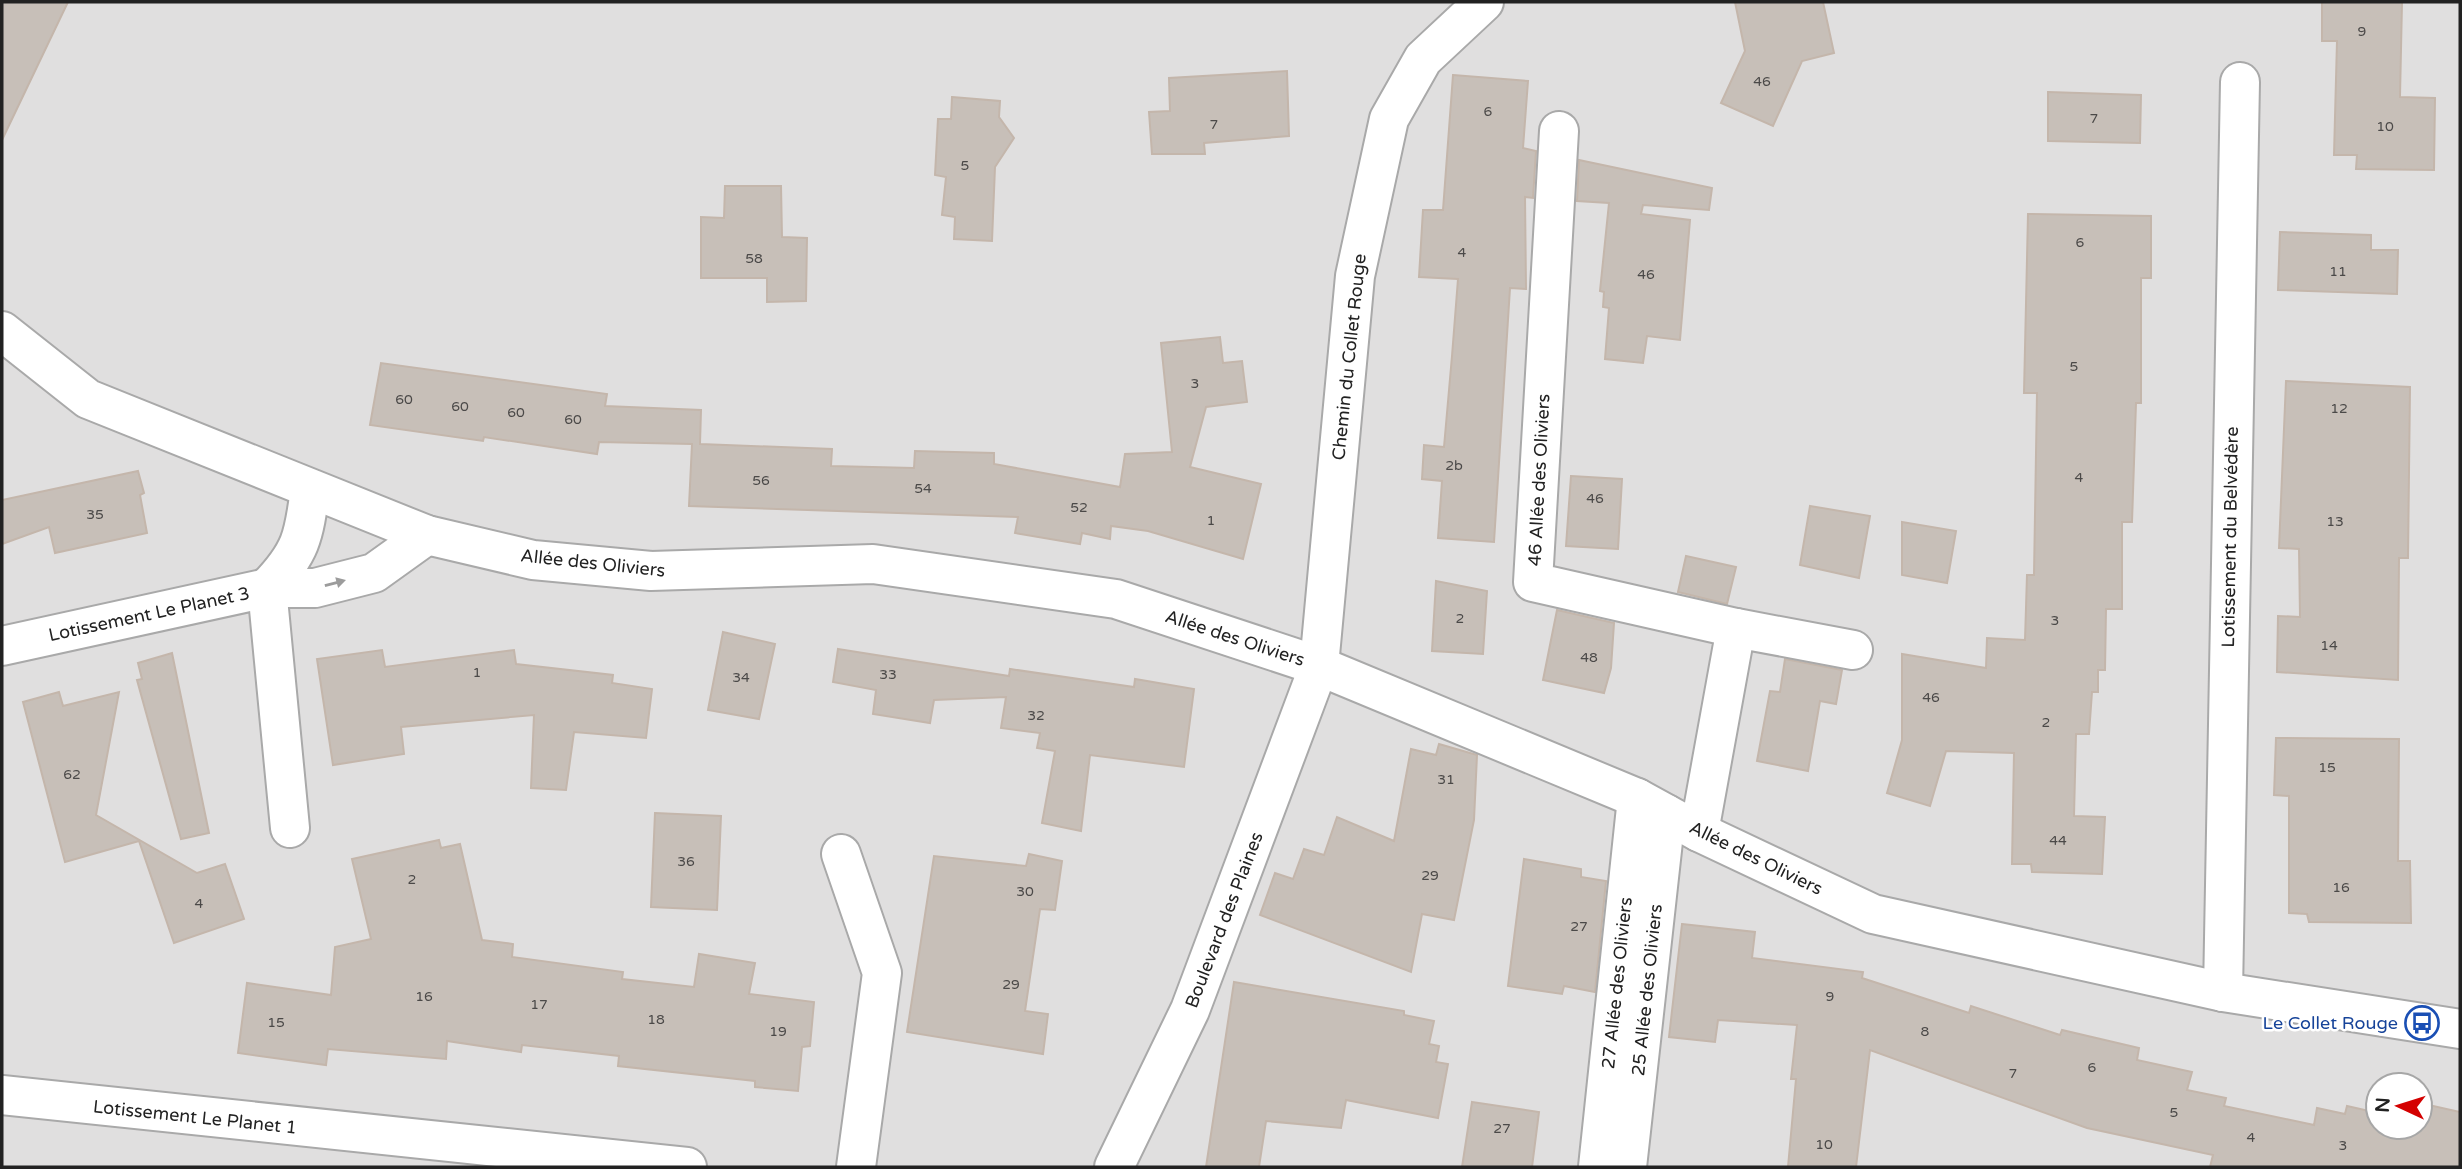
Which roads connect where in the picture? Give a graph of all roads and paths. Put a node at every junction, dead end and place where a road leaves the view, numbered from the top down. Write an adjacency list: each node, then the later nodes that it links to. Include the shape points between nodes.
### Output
1 (1484, 2): 11 (street, Chemin du Collet Rouge, via 1423,59 1389,119 1355,276)
2 (2240, 82): 16 (street, Lotissement du Belvédère)
3 (1559, 131): 8 (street, 46 Allée des Oliviers, via 1533,582)
4 (2, 331): 5 (street, Allée des Oliviers, via 88,399)
5 (310, 489): 6 (street, Allée des Oliviers); 7 (street, via 305,530 292,563)
6 (427, 535): 7 (street, one-way to 6, via 315,588 374,573); 11 (street, Allée des Oliviers, via 533,560 651,571 873,564 1116,599)
7 (267, 588): 9 (street, Lotissement Le Planet 3); 13 (street, Lotissement Le Planet 3)
8 (1736, 628): 10 (street); 14 (street)
9 (2, 646)
10 (1853, 650)
11 (1319, 666): 12 (street, Allée des Oliviers); 22 (street, Boulevard des Plaines, via 1190,1010)
12 (1651, 806): 14 (street, Allée des Oliviers); 23 (street, 27 Allée des Oliviers); 24 (street, 25 Allée des Oliviers)
13 (290, 828)
14 (1699, 832): 16 (street, Allée des Oliviers, via 1873,914)
15 (841, 854): 21 (street, via 882,973)
16 (2223, 992): 17 (street, Allée des Oliviers)
17 (2460, 1029)
18 (2, 1095): 19 (street, Lotissement Le Planet 1)
19 (386, 1152): 20 (street, Lotissement Le Planet 1)
20 (687, 1167)
21 (856, 1167)
22 (1114, 1167)
23 (1598, 1167)
24 (1628, 1167)

